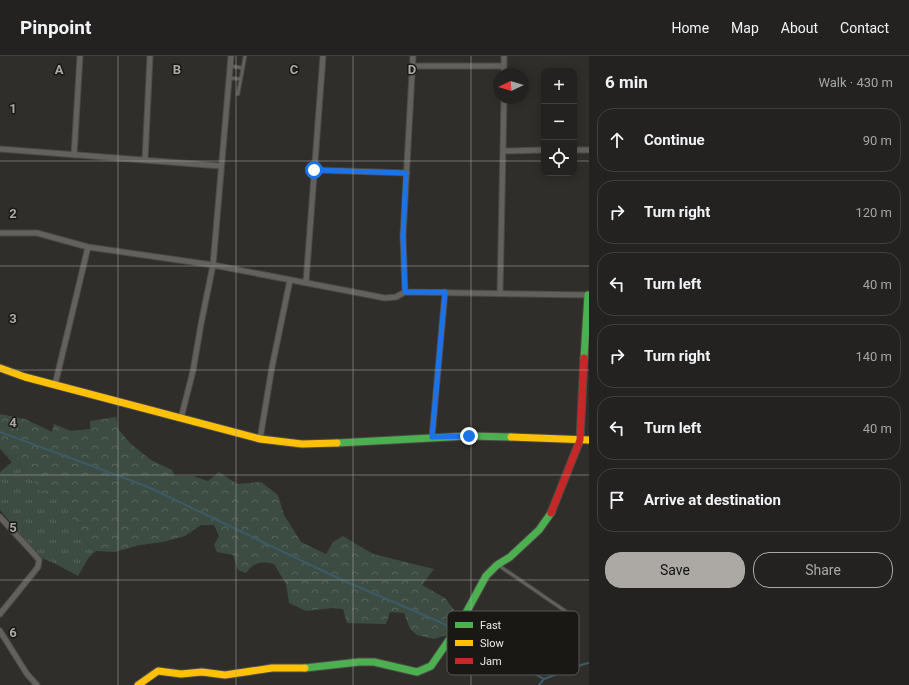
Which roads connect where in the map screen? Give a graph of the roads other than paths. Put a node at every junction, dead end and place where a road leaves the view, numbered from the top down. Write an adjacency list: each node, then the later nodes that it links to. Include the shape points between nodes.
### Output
1 (80, 56): 21 (street)
2 (150, 56): 22 (street)
3 (231, 56): 8 (street)
4 (245, 56): 11 (lane)
5 (324, 56): 24 (street)
6 (413, 56): 9 (street)
7 (504, 56): 10 (street)
8 (230, 66): 11 (lane); 12 (street)
9 (412, 66): 10 (street); 25 (street)
10 (504, 66)
11 (243, 68): 13 (lane)
12 (229, 78): 13 (lane); 23 (street)
13 (241, 79): 14 (lane)
14 (238, 94)
15 (504, 104): 17 (street)
16 (0, 149): 21 (street)
17 (503, 150): 18 (street); 33 (street)
18 (541, 150)
19 (577, 150): 20 (street)
20 (589, 150)
21 (74, 155): 22 (street)
22 (145, 160): 23 (street)
23 (221, 166): 28 (street)
24 (314, 170): 25 (street); 30 (street)
25 (406, 173): 31 (street, via 403,236)
26 (0, 233): 27 (street, via 37,233)
27 (88, 247): 28 (street); 36 (street)
28 (213, 265): 29 (street); 37 (street, via 193,371)
29 (290, 280): 30 (street); 39 (street)
30 (306, 282): 31 (street, via 385,298)
31 (405, 292): 32 (street)
32 (445, 292): 33 (street); 38 (street)
33 (500, 294): 34 (street)
34 (588, 295): 40 (street)
35 (0, 368): 36 (street)
36 (55, 385): 37 (street)
37 (180, 418): 39 (street)
38 (432, 437): 39 (street, via 315,444); 40 (street)
39 (260, 439)
40 (580, 440): 41 (street); 43 (street, via 553,510 539,530 510,557)
41 (589, 440)
42 (0, 517): 46 (street, via 34,554 38,560 38,567)
43 (497, 565): 44 (street, via 486,576); 45 (lane)
44 (467, 611)
45 (565, 611)
46 (0, 614)
47 (0, 631): 49 (street)
48 (447, 643): 50 (street, via 431,666 417,672 366,662 312,668 272,668 225,676 202,672 177,674 158,671)
49 (36, 685)
50 (138, 685)

